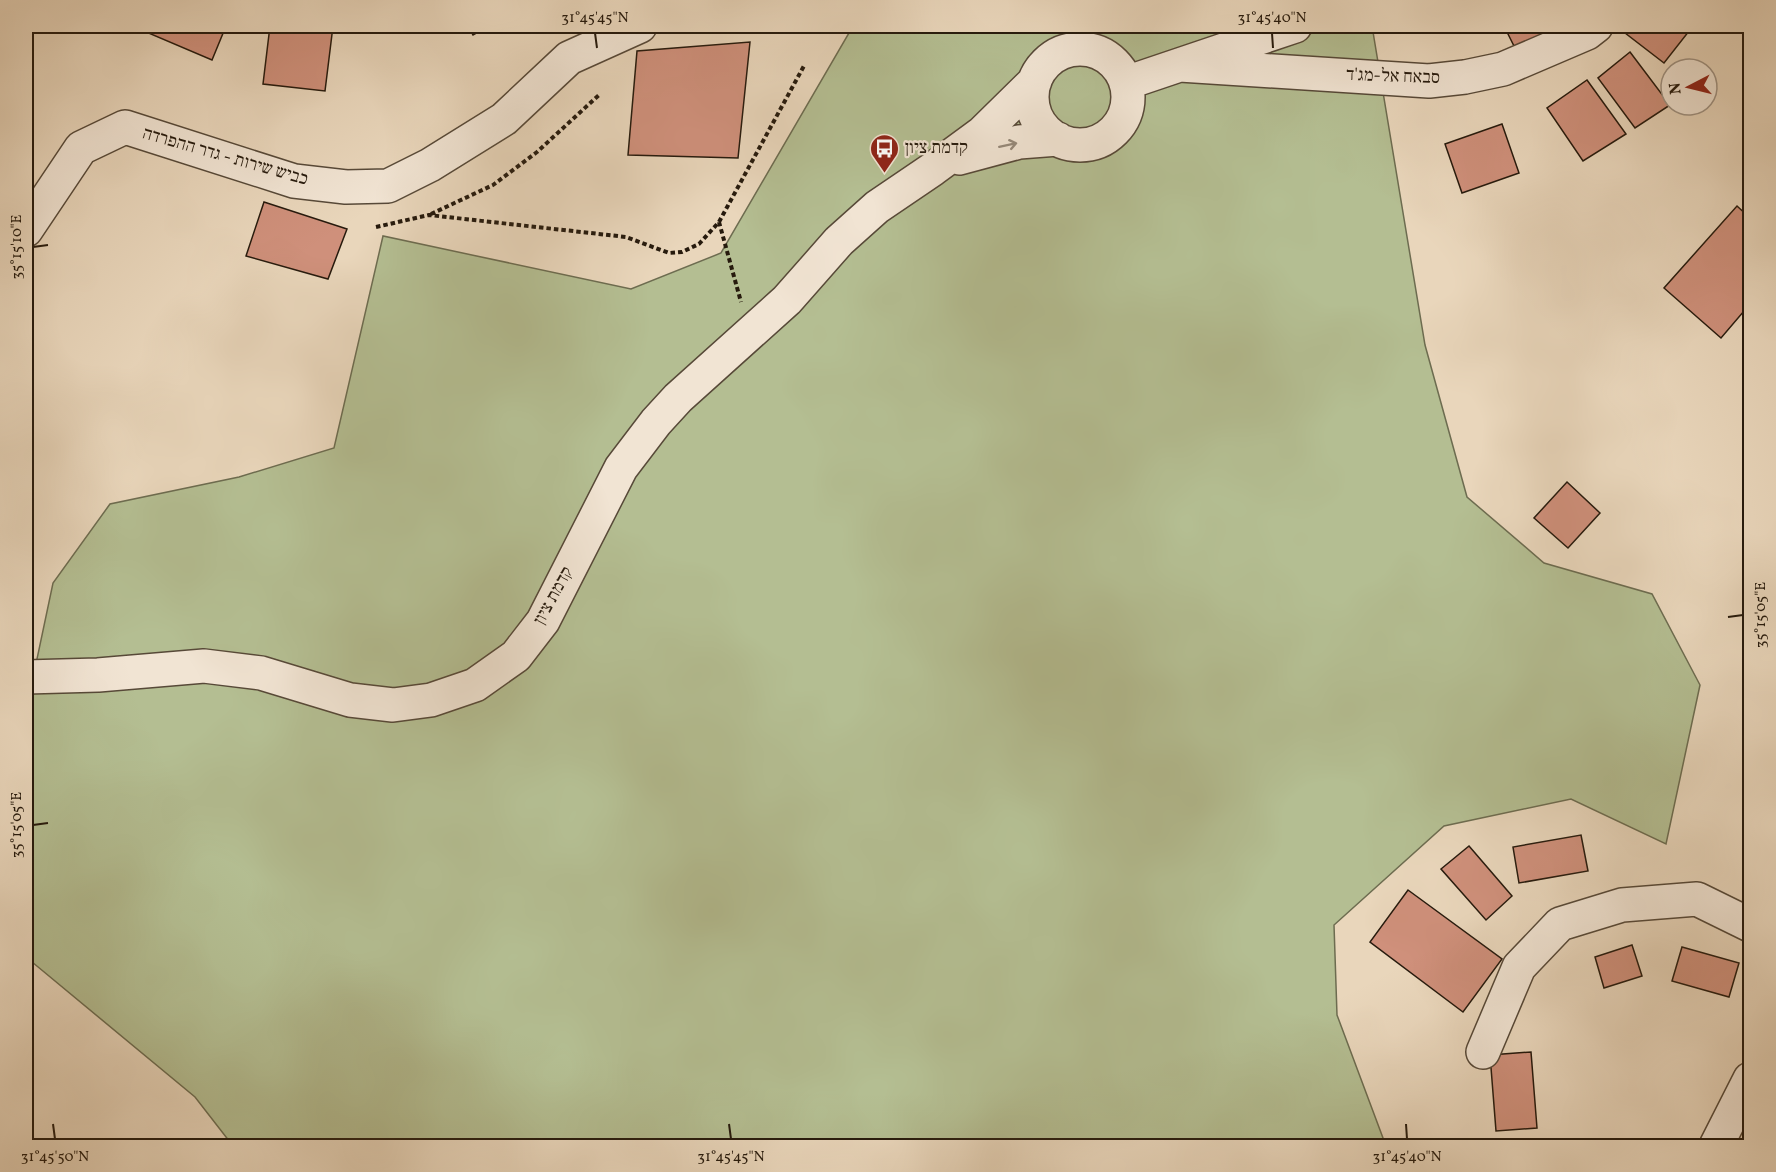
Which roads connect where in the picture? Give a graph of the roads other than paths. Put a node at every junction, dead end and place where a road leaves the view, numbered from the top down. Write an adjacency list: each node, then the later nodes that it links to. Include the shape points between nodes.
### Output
1 (640, 26): 10 (street, כביש שירות - גדר ההפרדה, via 569,58 504,119 388,186 346,187 294,181 125,127 81,148)
2 (1295, 26): 4 (street)
3 (1596, 26): 5 (street, סבאח אל-מג'ד, via 1503,69 1429,81)
4 (1217, 40): 5 (street)
5 (1180, 65): 7 (street)
6 (1035, 81): 7 (street, via 1054,56 1085,49 1113,62); 8 (street, via 1035,113); 9 (street, קדמת ציון, via 982,133)
7 (1126, 83): 8 (street, via 1126,108 1115,130 1094,143)
8 (1058, 139): 9 (street, קדמת ציון, one-way to 8, via 999,147)
9 (933, 169): 11 (street, קדמת ציון, via 877,207 787,300 656,422 621,468 543,621 516,656 475,685 431,700 393,705 350,700 261,673 204,666)
10 (26, 230)
11 (26, 677)
12 (1750, 925): 13 (street, via 1697,899 1622,905 1560,924 1519,967)
13 (1483, 1052)
14 (1750, 1078): 15 (street)
15 (1716, 1146)

